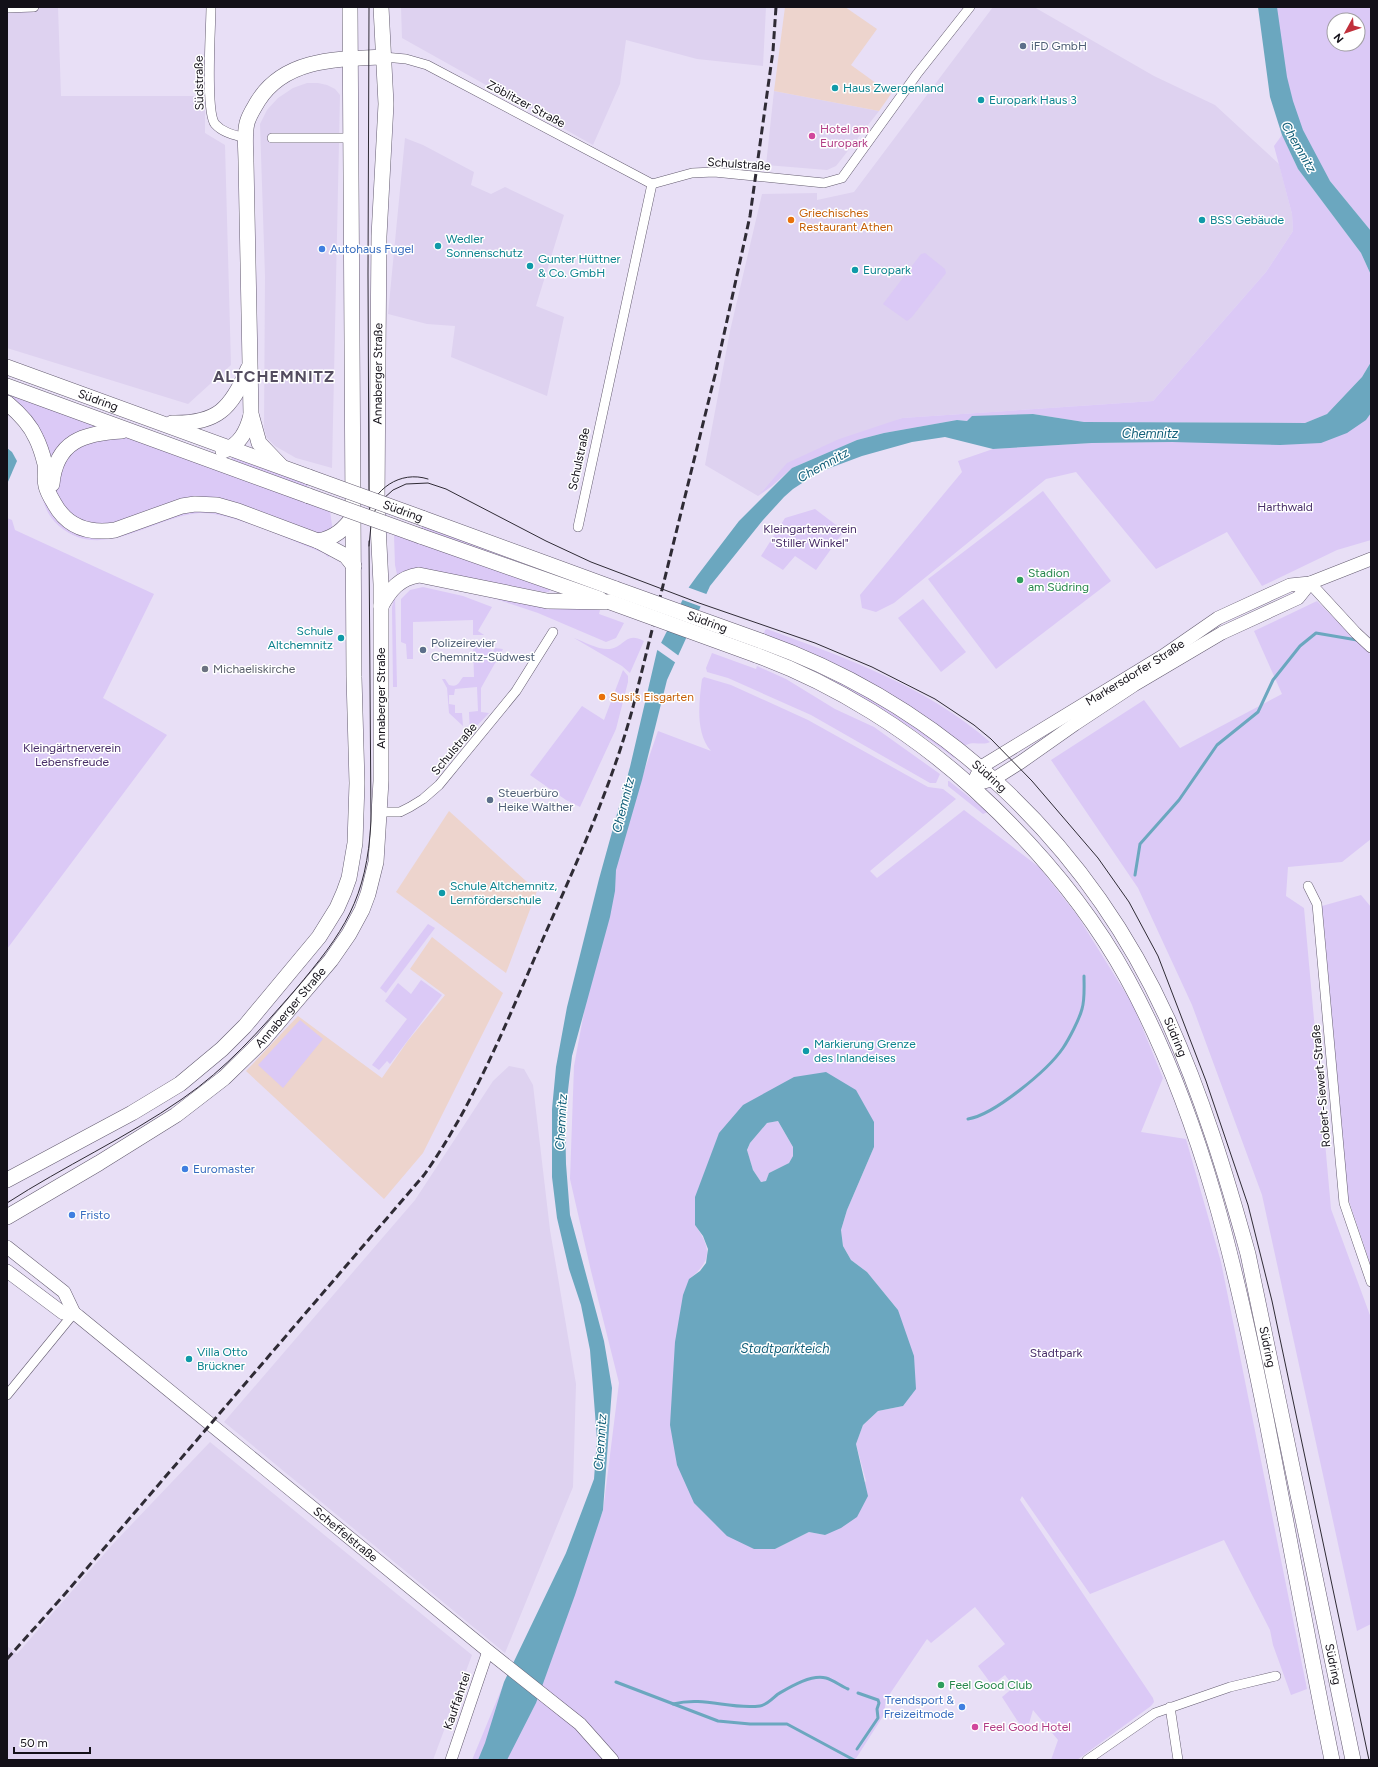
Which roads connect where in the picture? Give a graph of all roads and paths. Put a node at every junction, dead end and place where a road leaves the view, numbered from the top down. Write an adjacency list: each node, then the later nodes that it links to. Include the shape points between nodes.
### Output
1 (34, 7): 6 (street)
2 (211, 7): 9 (street, Südstraße, via 212,119 225,132)
3 (350, 7): 8 (main road, Annaberger Straße)
4 (382, 7): 7 (main road, Annaberger Straße)
5 (970, 7): 12 (street, Schulstraße, via 916,74 842,178 824,183 714,172 692,173)
6 (7, 8)
7 (384, 57): 8 (main road); 12 (street, Zöblitzer Straße, via 406,59 427,65); 31 (main road, Annaberger Straße, via 386,104 379,236 377,448)
8 (350, 59): 9 (main road, via 319,61 282,76 264,91 247,123); 11 (main road, Annaberger Straße)
9 (246, 138): 13 (main road)
10 (272, 138): 11 (street)
11 (351, 138): 24 (main road, Annaberger Straße)
12 (652, 184): 25 (street, Schulstraße)
13 (250, 365): 17 (main road); 18 (main road, via 237,392 220,412 211,418 198,422)
14 (7, 367): 18 (main road, Südring)
15 (7, 386): 19 (main road, Südring)
16 (7, 403): 23 (main road, via 36,437 45,465 46,486)
17 (251, 414): 20 (main road, via 241,439); 22 (main road, via 259,442)
18 (162, 423): 20 (main road, Südring)
19 (128, 430): 21 (main road, Südring); 23 (main road, via 94,433 70,444 56,464)
20 (230, 448): 21 (main road, via 218,452); 22 (main road, Südring)
21 (181, 449): 30 (main road, Südring, bridge, via 420,536)
22 (281, 466): 30 (main road, Südring, bridge, via 422,518)
23 (52, 499): 26 (main road, via 62,516 89,531 115,530 182,506 217,505)
24 (354, 516): 26 (main road, via 339,533); 28 (main road, Annaberger Straße)
25 (578, 527)
26 (318, 541): 28 (main road, via 340,551)
27 (1371, 559): 29 (main road)
28 (354, 566): 40 (main road, Annaberger Straße, via 356,833 349,878 337,908 319,937 283,982 245,1026 202,1067 157,1100)
29 (1310, 583): 33 (street); 35 (main road, Markersdorfer Straße, via 1290,585 1218,618 1163,656); 36 (main road, Markersdorfer Straße, via 1298,598 1222,633 1170,663)
30 (613, 596): 31 (main road, via 547,601 419,575 396,585); 34 (main road, Südring, bridge)
31 (381, 606): 38 (main road, Annaberger Straße)
32 (553, 632): 38 (street, Schulstraße, via 516,691 439,785 423,799 400,812)
33 (1371, 647)
34 (759, 648): 35 (main road, Südring, via 831,670 888,700 934,730); 37 (main road, Südring, via 868,711 921,746)
35 (980, 767): 36 (main road, Südring); 37 (main road)
36 (994, 779): 37 (main road, Markersdorfer Straße); 55 (main road, Südring, via 1059,847 1113,921 1167,1019 1202,1104 1221,1159 1248,1254)
37 (972, 786): 54 (main road, Südring, via 1045,861 1083,910 1126,976 1159,1044 1200,1148 1218,1209 1257,1375)
38 (379, 812): 41 (main road, Annaberger Straße, via 376,862 362,910 331,960 263,1040 224,1078 176,1115)
39 (1308, 886): 44 (street, Robert-Siewert-Straße, via 1317,904 1344,1203)
40 (7, 1180)
41 (7, 1217)
42 (7, 1247): 45 (main road, Scheffelstraße, via 64,1292)
43 (7, 1271): 45 (main road, Scheffelstraße, via 63,1313)
44 (1371, 1282)
45 (74, 1313): 46 (street); 47 (main road, Scheffelstraße)
46 (7, 1395)
47 (488, 1651): 50 (street, Kauffahrtei); 51 (main road, Scheffelstraße, via 580,1724)
48 (1276, 1676): 49 (street, via 1230,1687)
49 (1170, 1707): 52 (street, via 1155,1713); 53 (street)
50 (451, 1760)
51 (612, 1760)
52 (1087, 1760)
53 (1178, 1760)
54 (1332, 1760)
55 (1353, 1760)

